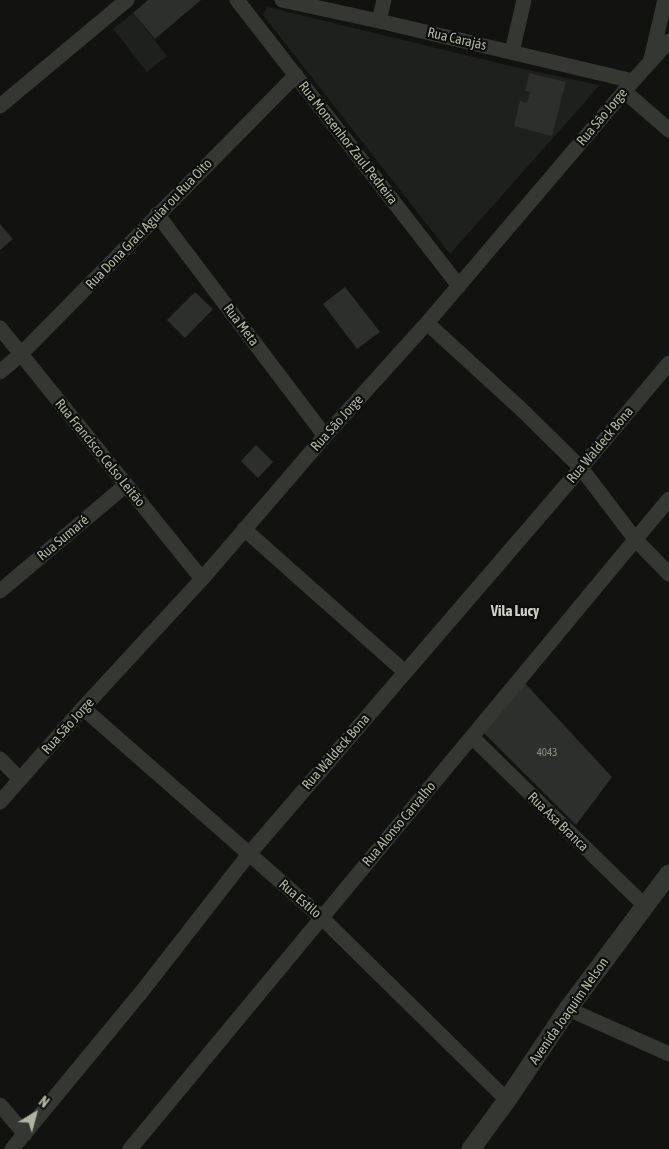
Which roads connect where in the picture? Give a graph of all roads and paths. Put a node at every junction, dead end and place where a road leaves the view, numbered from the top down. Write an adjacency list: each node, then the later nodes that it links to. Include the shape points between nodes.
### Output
1 (127, 0): 13 (street)
2 (237, 0): 11 (street, Rua Monsenhor Zaul Pedreira)
3 (282, 0): 7 (street, Rua Carajás)
4 (384, 0): 7 (street)
5 (524, 0): 9 (street)
6 (665, 0): 10 (street)
7 (379, 21): 9 (street, Rua Carajás)
8 (669, 41): 10 (street, Rua São Jorge)
9 (512, 52): 12 (street, Rua Carajás)
10 (651, 62): 12 (street, Rua São Jorge)
11 (296, 75): 15 (street, Rua Dona Graci Aguiar ou Rua Oito); 16 (street, Rua Monsenhor Zaul Pedreira)
12 (628, 86): 14 (street, Rua Carajás); 16 (street, Rua São Jorge)
13 (0, 106)
14 (669, 130)
15 (157, 214): 19 (street, Rua Dona Graci Aguiar ou Rua Oito); 22 (street, Rua Meta)
16 (459, 286): 17 (street, Rua São Jorge)
17 (427, 323): 22 (street, Rua São Jorge); 23 (street)
18 (0, 328): 19 (street, Rua Francisco Celso Leitão)
19 (21, 354): 21 (street, Rua Dona Graci Aguiar ou Rua Oito); 24 (street, Rua Francisco Celso Leitão)
20 (669, 363): 23 (street, Rua Waldeck Bona)
21 (0, 372)
22 (325, 436): 26 (street, Rua São Jorge)
23 (582, 468): 27 (street); 31 (street, Rua Waldeck Bona)
24 (126, 485): 29 (street, Rua Francisco Celso Leitão); 30 (street, Rua Sumaré)
25 (669, 499): 27 (street, Rua Alonso Carvalho)
26 (244, 529): 29 (street, Rua São Jorge); 31 (street)
27 (635, 539): 28 (street); 33 (street, Rua Alonso Carvalho)
28 (669, 574)
29 (202, 579): 32 (street, Rua São Jorge)
30 (0, 590)
31 (405, 672): 37 (street, Rua Waldeck Bona)
32 (83, 708): 35 (street, Rua São Jorge); 37 (street, Rua Estilo)
33 (472, 737): 39 (street, Rua Asa Branca); 40 (street, Rua Alonso Carvalho)
34 (0, 759): 35 (street)
35 (20, 779): 36 (street, Rua São Jorge)
36 (0, 802)
37 (249, 854): 40 (street, Rua Estilo); 45 (street, Rua Waldeck Bona, via 143,990)
38 (669, 874): 39 (street, Avenida Joaquim Nelson)
39 (645, 906): 41 (street, Avenida Joaquim Nelson)
40 (321, 917): 43 (street, Rua Estilo); 47 (street, Rua Alonso Carvalho)
41 (568, 1009): 42 (street); 43 (street, Avenida Joaquim Nelson)
42 (669, 1054)
43 (507, 1100): 48 (street, Avenida Joaquim Nelson)
44 (0, 1105): 45 (street)
45 (24, 1134): 46 (street, Rua Waldeck Bona)
46 (12, 1149)
47 (130, 1149)
48 (472, 1149)

